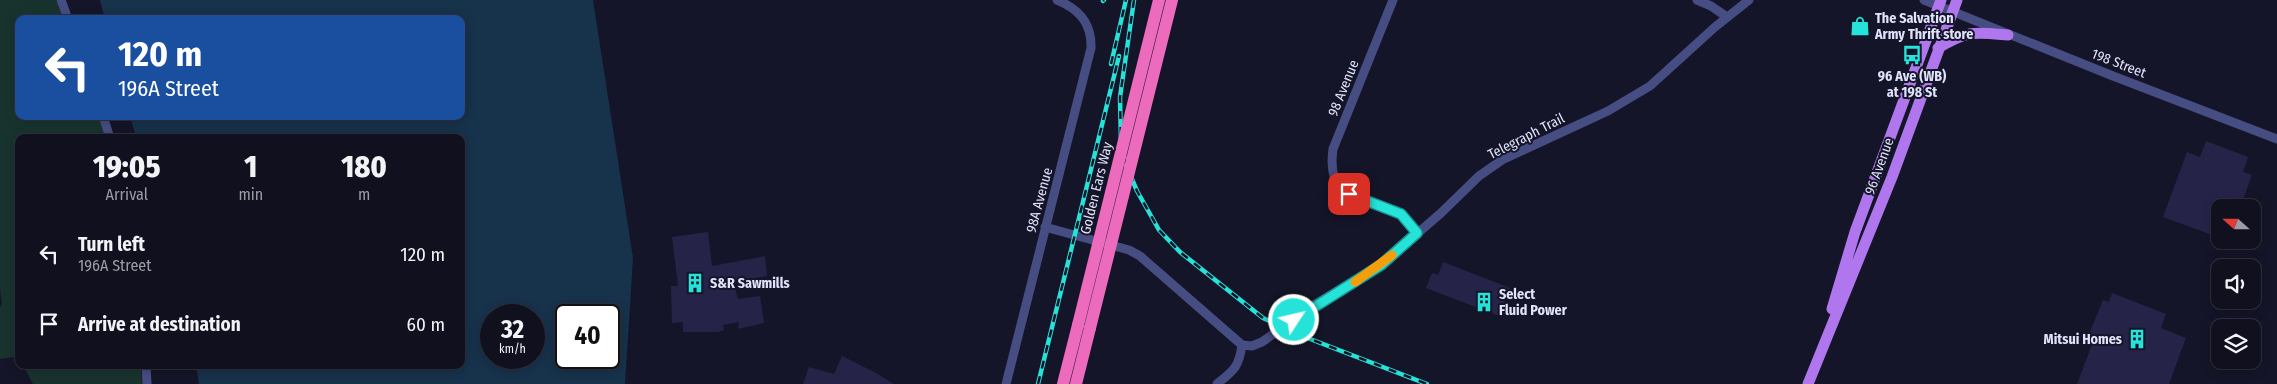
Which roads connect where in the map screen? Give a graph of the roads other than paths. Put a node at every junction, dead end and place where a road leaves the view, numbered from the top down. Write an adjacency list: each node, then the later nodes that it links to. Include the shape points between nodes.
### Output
1 (61, 0): 12 (street)
2 (1057, 0): 19 (street, 98A Avenue, via 1079,12 1090,30 1091,48)
3 (1159, 0): 21 (highway, Golden Ears Way, bridge)
4 (1172, 0): 21 (highway, Golden Ears Way, bridge)
5 (1393, 0): 20 (street, 98 Avenue, via 1333,149 1331,162 1333,179 1339,188 1401,214)
6 (1697, 0): 13 (street)
7 (1749, 0): 13 (street, Telegraph Trail)
8 (1924, 0): 10 (street)
9 (1957, 0): 11 (main road, 96 Avenue)
10 (1939, 4): 11 (street); 22 (main road, 96 Avenue, via 1855,232)
11 (1952, 13): 14 (street, 198 Street); 15 (main road, 96 Avenue)
12 (67, 15)
13 (1727, 17): 20 (street, Telegraph Trail, via 1650,86 1608,111 1502,160 1479,176)
14 (2008, 35): 15 (main road, via 1975,32); 18 (street, 198 Street)
15 (1938, 48): 22 (main road, 96 Avenue, via 1872,229)
16 (104, 120): 17 (street)
17 (109, 134)
18 (2277, 139)
19 (1045, 227): 23 (street, via 1129,250 1140,256); 26 (street, 98A Avenue)
20 (1417, 233): 23 (street, Telegraph Trail, via 1381,265 1317,303 1262,342)
21 (1084, 326): 27 (highway, Golden Ears Way); 28 (highway, Golden Ears Way)
22 (1825, 340): 30 (main road, 96 Avenue)
23 (1242, 345): 29 (street, via 1235,370)
24 (146, 369): 25 (street)
25 (147, 384)
26 (1006, 384)
27 (1063, 384)
28 (1076, 384)
29 (1217, 384)
30 (1808, 384)

